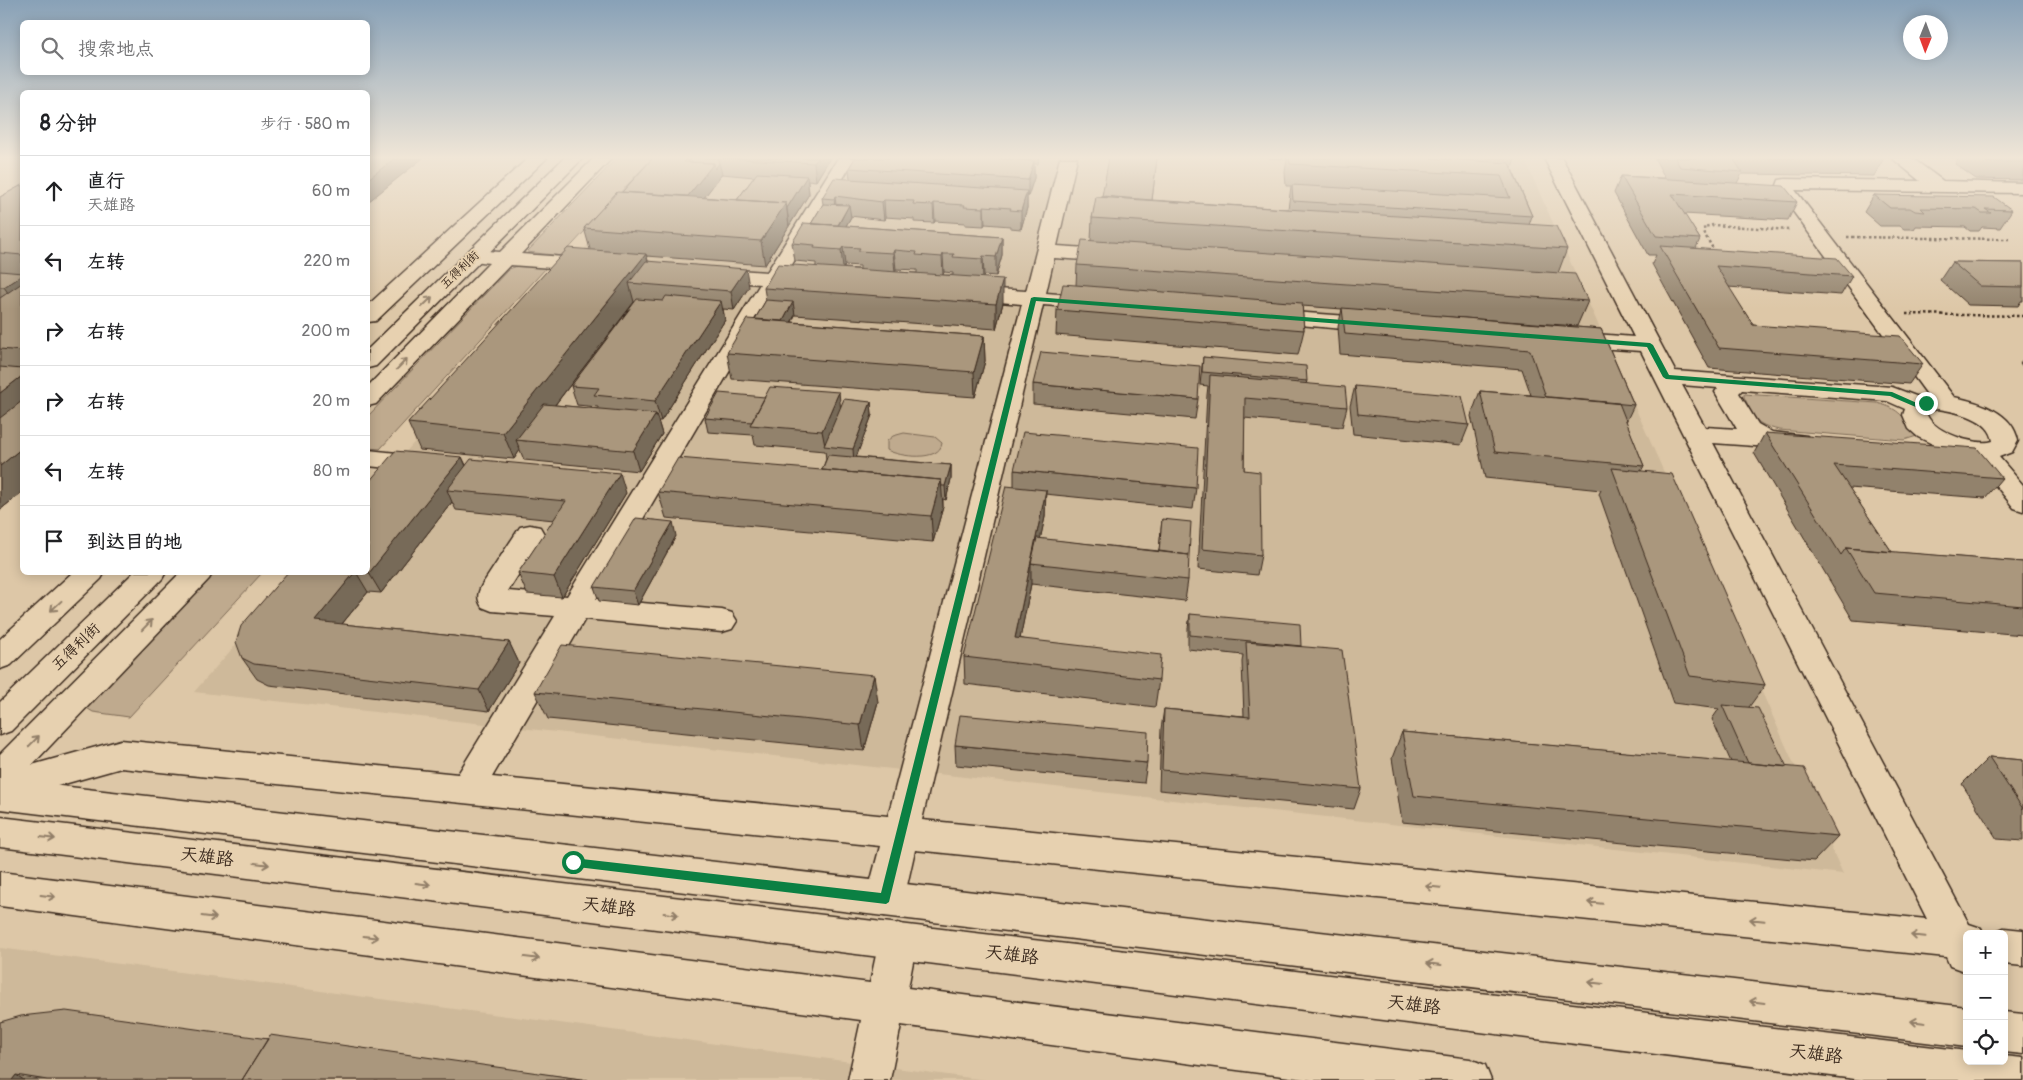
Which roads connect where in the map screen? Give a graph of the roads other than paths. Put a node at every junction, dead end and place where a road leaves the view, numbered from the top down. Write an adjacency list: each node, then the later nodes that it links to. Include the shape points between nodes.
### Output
1 (484, 208): 19 (street, 五得利街)
2 (523, 208): 9 (street, 五得利街)
3 (554, 208): 11 (street)
4 (815, 208): 14 (street)
5 (1056, 208): 8 (street)
6 (1579, 208): 23 (street)
7 (1800, 208): 28 (street)
8 (1045, 251): 10 (street); 17 (street)
9 (474, 256): 11 (street); 24 (street, 五得利街, one-way to 9)
10 (1135, 257)
11 (505, 258): 12 (street); 27 (street, one-way to 11)
12 (614, 266)
13 (693, 272): 14 (street)
14 (773, 278): 15 (street); 39 (street)
15 (831, 283)
16 (947, 292): 17 (street)
17 (1034, 298): 18 (street); 54 (street)
18 (1113, 304)
19 (370, 314)
20 (1242, 314): 21 (street)
21 (1391, 326)
22 (1550, 338): 23 (street)
23 (1650, 345): 25 (street)
24 (370, 359)
25 (1666, 377): 26 (street); 30 (street)
26 (1736, 382): 29 (street, via 1892,394); 31 (street, via 1726,392 1749,430)
27 (370, 397)
28 (1946, 403): 29 (street); 35 (street, via 1979,412 2008,433 2008,445 2002,449)
29 (1918, 406): 33 (street, via 1915,417 1920,424 1933,436)
30 (1696, 434): 31 (street); 58 (street)
31 (1767, 439): 32 (street)
32 (1816, 443)
33 (1954, 445): 34 (street, via 1934,451); 35 (street)
34 (1914, 450)
35 (1981, 451): 40 (street)
36 (370, 458): 37 (street)
37 (445, 466)
38 (620, 483): 39 (street)
39 (648, 486): 45 (street)
40 (2023, 502)
41 (530, 534): 45 (street, via 492,592 492,600)
42 (88, 575): 47 (street, one-way to 47)
43 (149, 575): 48 (street, 五得利街)
44 (195, 575): 49 (street, one-way to 44)
45 (576, 607): 46 (street); 51 (street)
46 (722, 621)
47 (0, 657)
48 (0, 722)
49 (0, 776)
50 (0, 788): 51 (street, via 121,754)
51 (467, 789): 54 (street)
52 (0, 794): 56 (street)
53 (0, 832): 57 (street, 天雄路, one-way to 57)
54 (902, 833): 56 (street); 60 (street, one-way to 54)
55 (0, 889): 62 (street, one-way to 62)
56 (886, 899): 63 (street, one-way to 56)
57 (898, 941): 62 (street); 66 (street, 天雄路)
58 (1963, 945)
59 (2008, 946): 61 (street)
60 (1963, 947)
61 (2023, 948)
62 (885, 1004): 68 (street); 69 (street)
63 (1963, 1027)
64 (2008, 1032): 65 (street)
65 (2023, 1034)
66 (1912, 1073): 67 (street, 天雄路)
67 (2023, 1079)
68 (868, 1080)
69 (1470, 1080)

